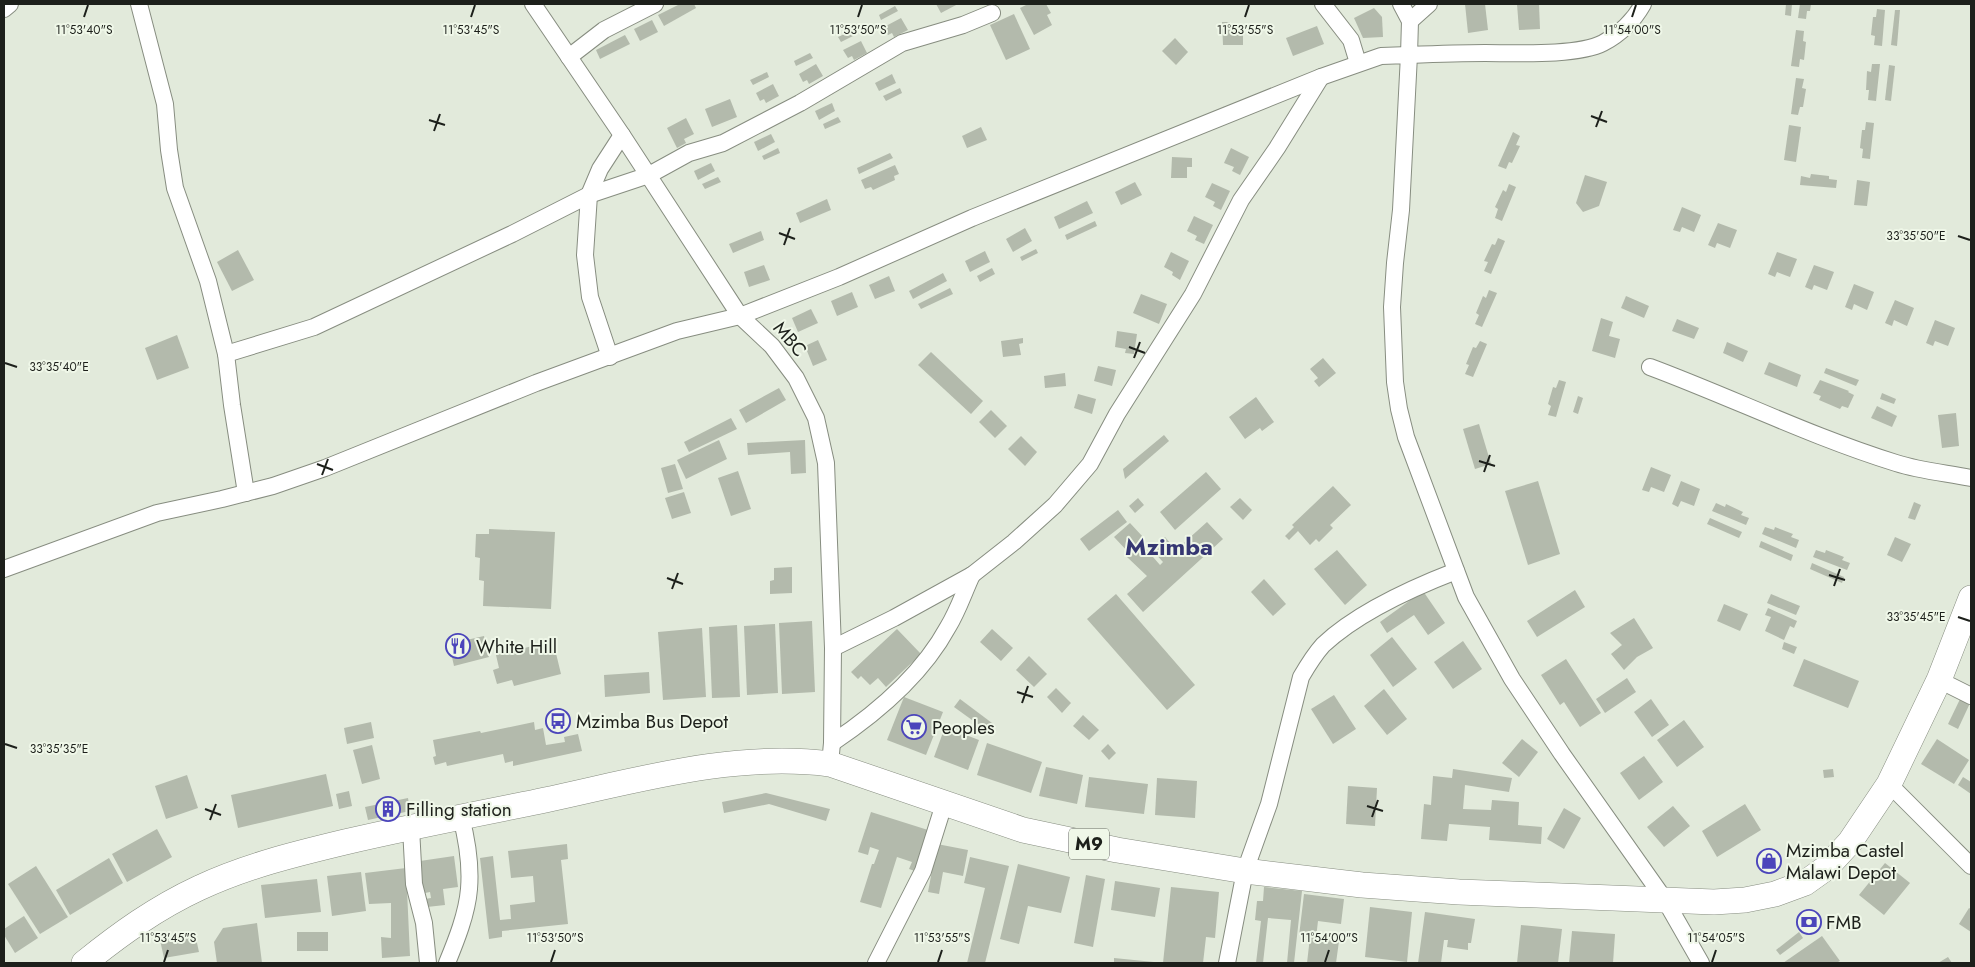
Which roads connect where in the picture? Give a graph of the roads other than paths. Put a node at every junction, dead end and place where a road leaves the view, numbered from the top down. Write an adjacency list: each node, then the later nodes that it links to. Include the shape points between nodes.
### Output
1 (10, 4): 9 (street)
2 (140, 4): 20 (street, via 165,104 175,188 208,281)
3 (533, 4): 13 (street, MBC)
4 (655, 4): 13 (street, via 604,30)
5 (1324, 4): 14 (street, via 1351,40)
6 (1401, 4): 11 (street)
7 (1429, 4): 11 (street)
8 (1644, 4): 12 (street, via 1634,20 1603,43 1588,49)
9 (4, 9)
10 (992, 13): 17 (street, via 902,43 724,143 689,153)
11 (1410, 21): 12 (street)
12 (1409, 55): 14 (street, via 1380,56); 26 (street, via 1392,307 1395,382 1406,437)
13 (569, 57): 16 (street, MBC)
14 (1358, 63): 15 (street)
15 (1321, 76): 19 (street); 27 (street, via 1278,148 1240,200 1193,294 1117,414 1090,464 1055,505)
16 (622, 135): 17 (street, MBC); 18 (street)
17 (649, 175): 18 (street); 19 (street, MBC)
18 (589, 194): 20 (street, via 314,327); 21 (street, via 585,255 590,297)
19 (740, 316): 21 (street, via 677,331); 29 (street, MBC, via 772,346 796,378 816,418 826,463)
20 (226, 354): 24 (street)
21 (610, 357): 24 (street, via 325,468)
22 (1650, 367): 23 (street, via 1808,432 1897,464)
23 (1971, 478)
24 (246, 493): 25 (street, via 157,513)
25 (4, 569)
26 (1456, 571): 38 (street, via 1360,617 1324,645 1312,659 1301,677 1269,804); 39 (street, via 1466,597 1512,679)
27 (972, 575): 29 (street); 32 (street, via 948,627 922,666)
28 (1971, 598): 30 (main road, M9)
29 (833, 648): 32 (street, MBC)
30 (1939, 680): 31 (street); 33 (main road, M9)
31 (1971, 696)
32 (831, 753): 34 (main road, M9); 35 (main road, M9, via 802,760 759,760 718,765 604,785)
33 (1889, 784): 37 (street); 39 (main road, M9, via 1850,842 1826,868 1805,883 1745,900)
34 (944, 804): 38 (main road, M9, via 1023,830 1117,850); 43 (street, via 923,871)
35 (461, 817): 36 (main road, M9); 42 (street, via 467,844 469,889)
36 (411, 828): 40 (main road, M9, via 269,860 200,887 159,908); 41 (street, via 414,884 424,923)
37 (1971, 866)
38 (1244, 871): 39 (main road, M9, via 1449,891); 44 (street)
39 (1665, 900): 45 (street)
40 (84, 963)
41 (428, 963)
42 (447, 963)
43 (876, 963)
44 (1227, 963)
45 (1701, 963)

